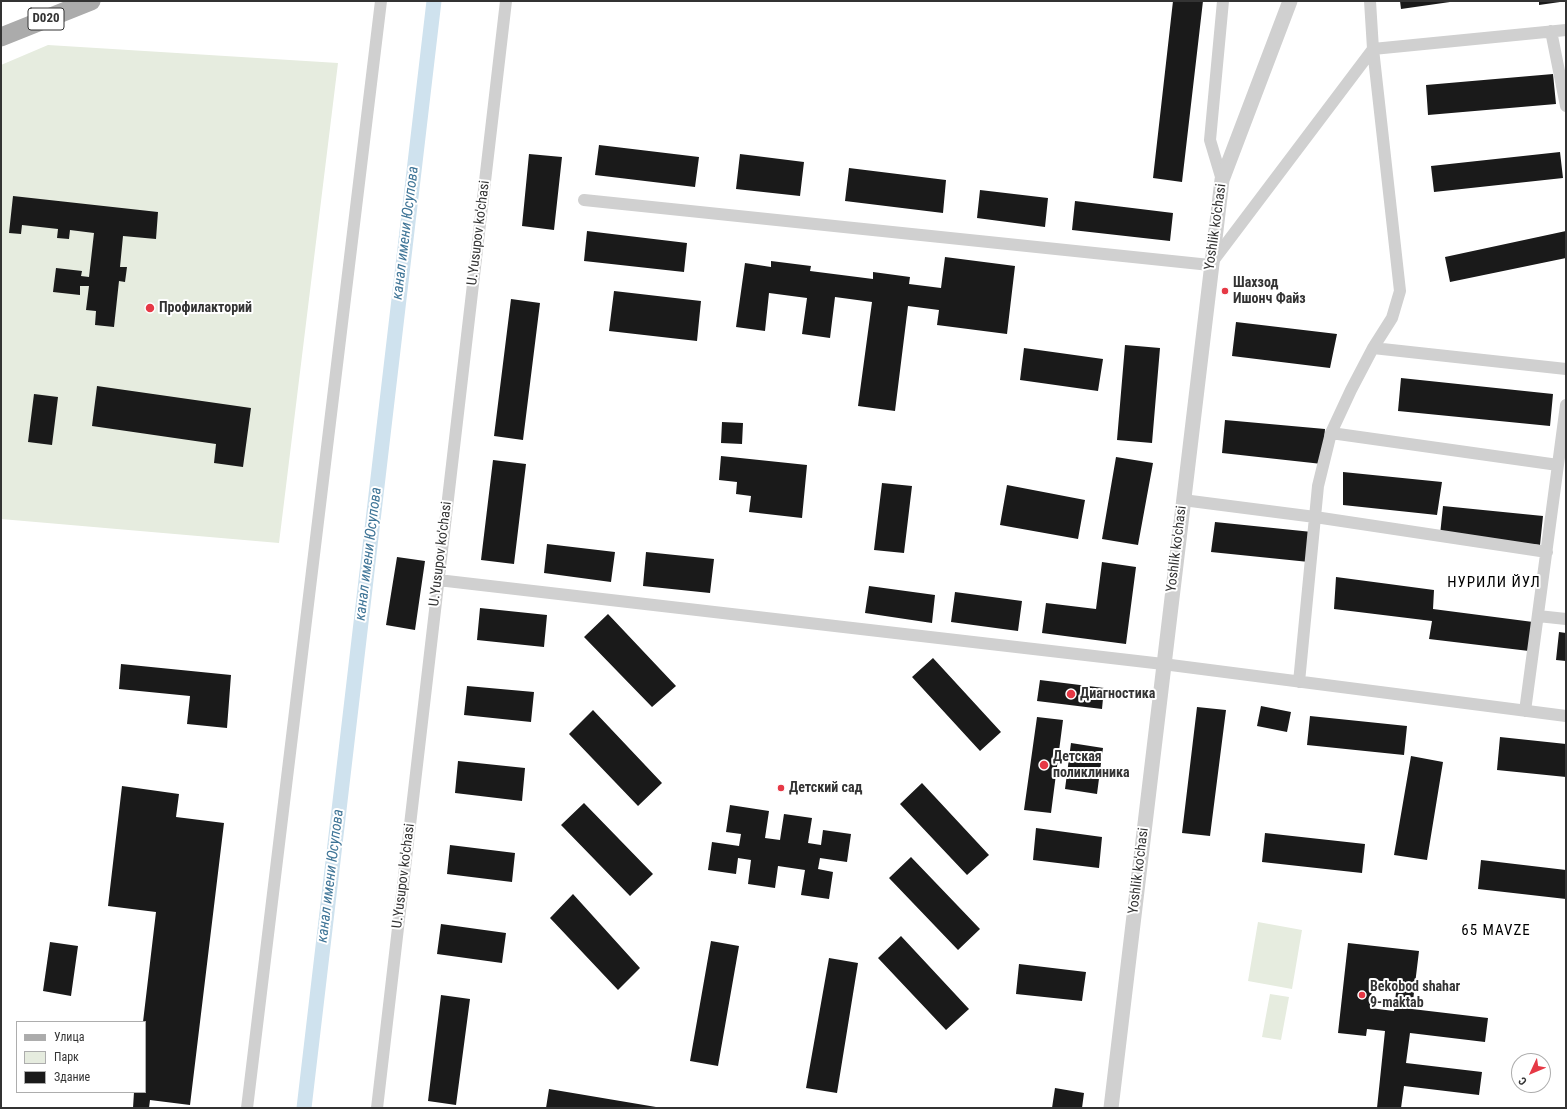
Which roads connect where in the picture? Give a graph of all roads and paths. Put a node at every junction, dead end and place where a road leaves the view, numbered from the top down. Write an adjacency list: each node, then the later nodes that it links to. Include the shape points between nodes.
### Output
1 (91, 1): 9 (main road, D020)
2 (381, 1): 30 (street)
3 (506, 1): 23 (street, U.Yusupov ko'chasi)
4 (1223, 1): 12 (street, via 1210,140)
5 (1290, 1): 12 (street, Yoshlik ko'chasi)
6 (1370, 1): 10 (street)
7 (1566, 30): 8 (street)
8 (1551, 31): 10 (street); 11 (street)
9 (1, 37)
10 (1373, 49): 14 (street); 15 (street, via 1400,291 1392,318)
11 (1566, 106)
12 (1222, 180): 14 (street, Yoshlik ko'chasi)
13 (584, 200): 14 (street)
14 (1210, 265): 20 (street, Yoshlik ko'chasi)
15 (1373, 348): 16 (street); 18 (street)
16 (1566, 369)
17 (1566, 405): 19 (street)
18 (1331, 434): 19 (street); 21 (street, via 1318,486)
19 (1558, 465): 22 (street)
20 (1183, 500): 21 (street); 26 (street, Yoshlik ko'chasi)
21 (1315, 517): 22 (street); 27 (street)
22 (1547, 552): 24 (street)
23 (438, 580): 26 (street); 31 (street, U.Yusupov ko'chasi)
24 (1538, 616): 25 (street); 28 (street)
25 (1566, 619)
26 (1163, 664): 27 (street); 32 (street, Yoshlik ko'chasi)
27 (1299, 682): 28 (street)
28 (1525, 711): 29 (street)
29 (1566, 716)
30 (246, 1108)
31 (377, 1108)
32 (1111, 1108)

